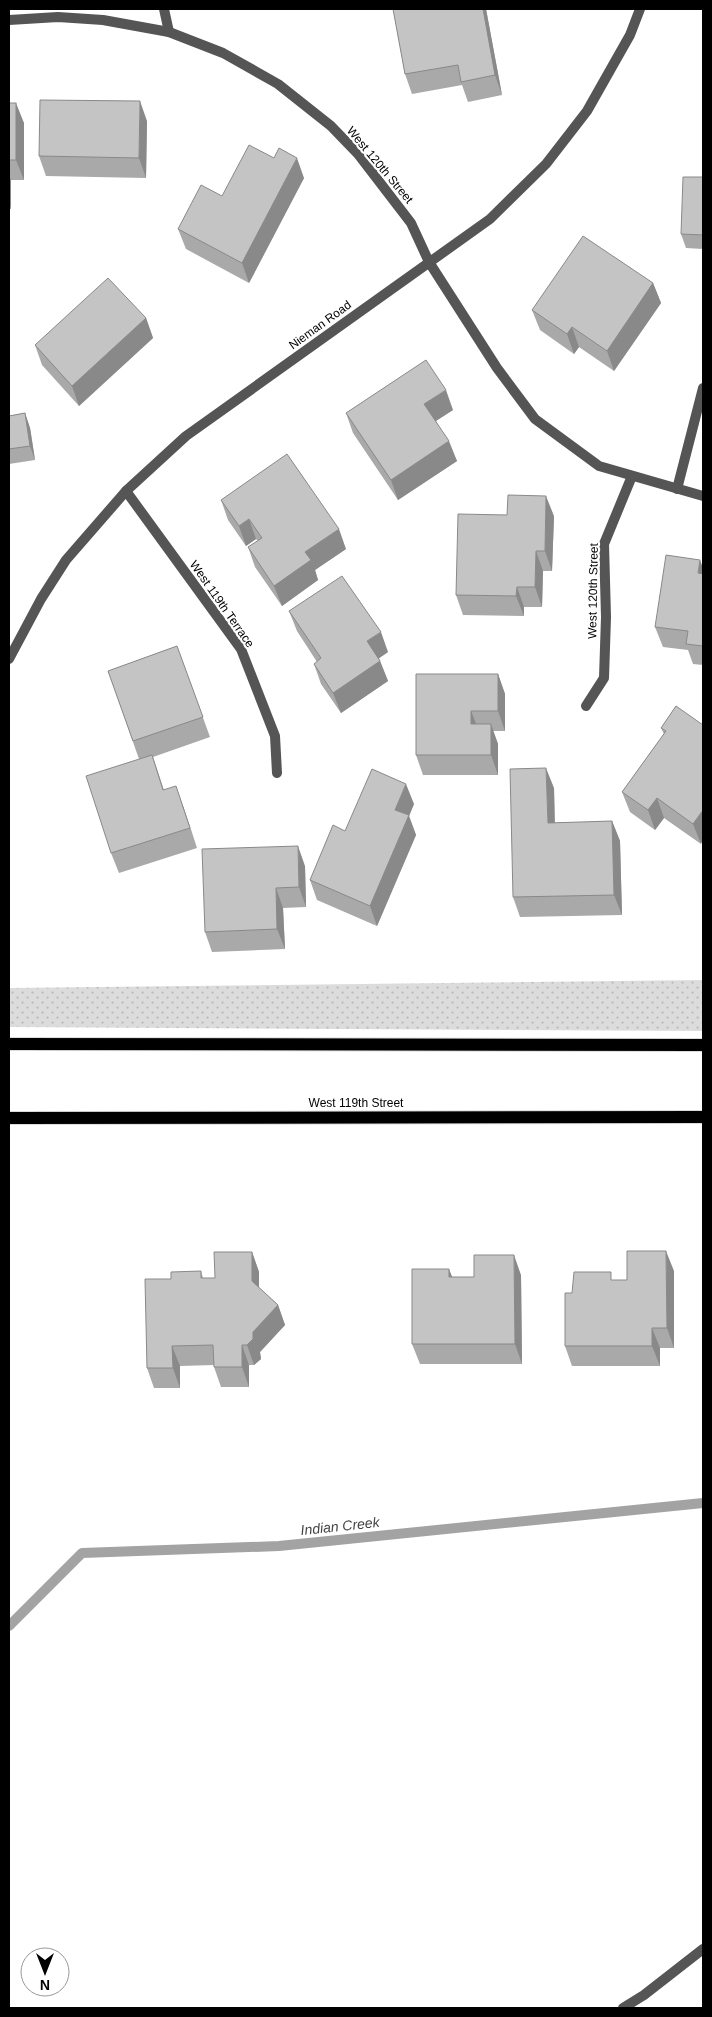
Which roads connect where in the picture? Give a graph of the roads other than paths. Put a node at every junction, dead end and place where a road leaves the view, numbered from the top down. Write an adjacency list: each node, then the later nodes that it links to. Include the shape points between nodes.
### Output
1 (164, 9): 4 (street)
2 (640, 9): 5 (street, Nieman Road, via 630,35 588,111 546,164 490,219)
3 (9, 20): 4 (street, West 120th Street, via 58,17 103,20)
4 (169, 32): 5 (street, West 120th Street, via 223,53 278,84 331,126 358,154 411,223)
5 (429, 262): 7 (street, West 120th Street, via 497,368 536,419 600,466); 9 (street, Nieman Road, via 186,436)
6 (703, 388): 8 (street)
7 (632, 476): 8 (street, West 120th Street); 12 (street, West 120th Street, via 604,544 604,678)
8 (677, 489): 10 (street, West 120th Street)
9 (126, 491): 11 (street, Nieman Road, via 66,560); 13 (street, West 119th Terrace, via 241,649 275,736)
10 (703, 496)
11 (9, 659)
12 (586, 706)
13 (277, 773)
14 (9, 1044): 15 (main road)
15 (703, 1044)
16 (703, 1117): 17 (main road, West 119th Street)
17 (9, 1118)
18 (703, 1949): 19 (street)
19 (623, 2008)

